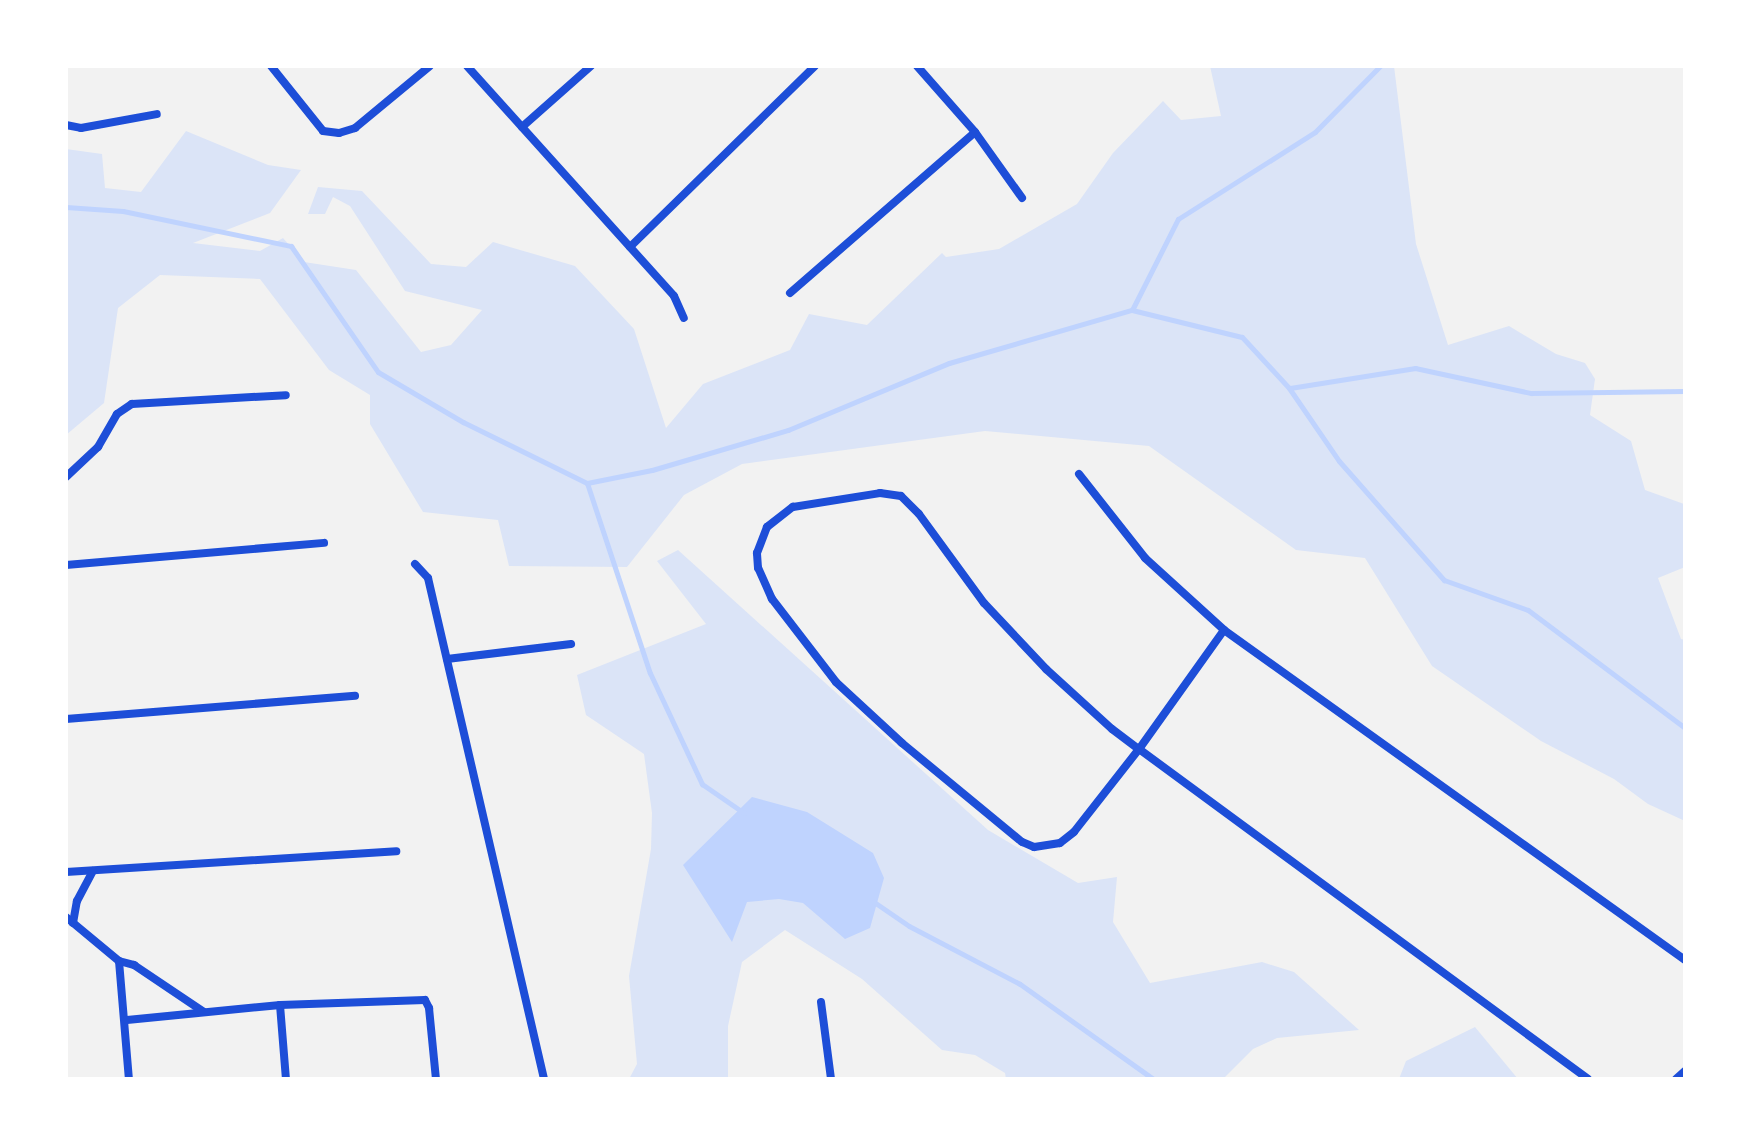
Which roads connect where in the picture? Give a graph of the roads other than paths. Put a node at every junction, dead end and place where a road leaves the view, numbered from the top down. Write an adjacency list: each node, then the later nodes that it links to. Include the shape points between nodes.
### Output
1 (271, 66): 2 (street, via 323,131 339,133 355,128)
2 (430, 66)
3 (467, 66): 9 (street)
4 (591, 66): 9 (street)
5 (815, 66): 12 (street)
6 (917, 66): 10 (street)
7 (157, 114): 8 (street, via 81,128)
8 (66, 125)
9 (522, 127): 12 (street)
10 (975, 132): 11 (street); 13 (street)
11 (1022, 198)
12 (630, 247): 14 (street, via 674,296)
13 (790, 293)
14 (684, 318)
15 (286, 395): 17 (street, via 132,404 117,414 98,447)
16 (1079, 474): 21 (street, via 1145,558)
17 (66, 477)
18 (324, 543): 20 (street)
19 (415, 564): 23 (street, via 428,578)
20 (66, 565)
21 (1224, 630): 26 (street); 31 (street)
22 (571, 644): 23 (street)
23 (447, 659): 41 (street)
24 (355, 696): 25 (street)
25 (66, 719)
26 (1139, 749): 26 (street, via 1037,660 984,603 901,496 880,493 793,507 767,527 757,553 758,568 772,599 836,682 1022,842 1046,848 1074,832); 43 (street)
27 (396, 851): 28 (street)
28 (93, 871): 29 (street); 30 (street)
29 (66, 872)
30 (69, 920): 32 (street)
31 (1685, 960)
32 (119, 961): 35 (street, via 134,965); 36 (street)
33 (821, 1002): 42 (street)
34 (280, 1005): 35 (street); 39 (street); 40 (street, via 425,1000)
35 (204, 1012): 36 (street)
36 (127, 1020): 38 (street)
37 (1685, 1071): 44 (street)
38 (129, 1079)
39 (286, 1079)
40 (436, 1079)
41 (544, 1079)
42 (831, 1079)
43 (1588, 1079)
44 (1676, 1079)

